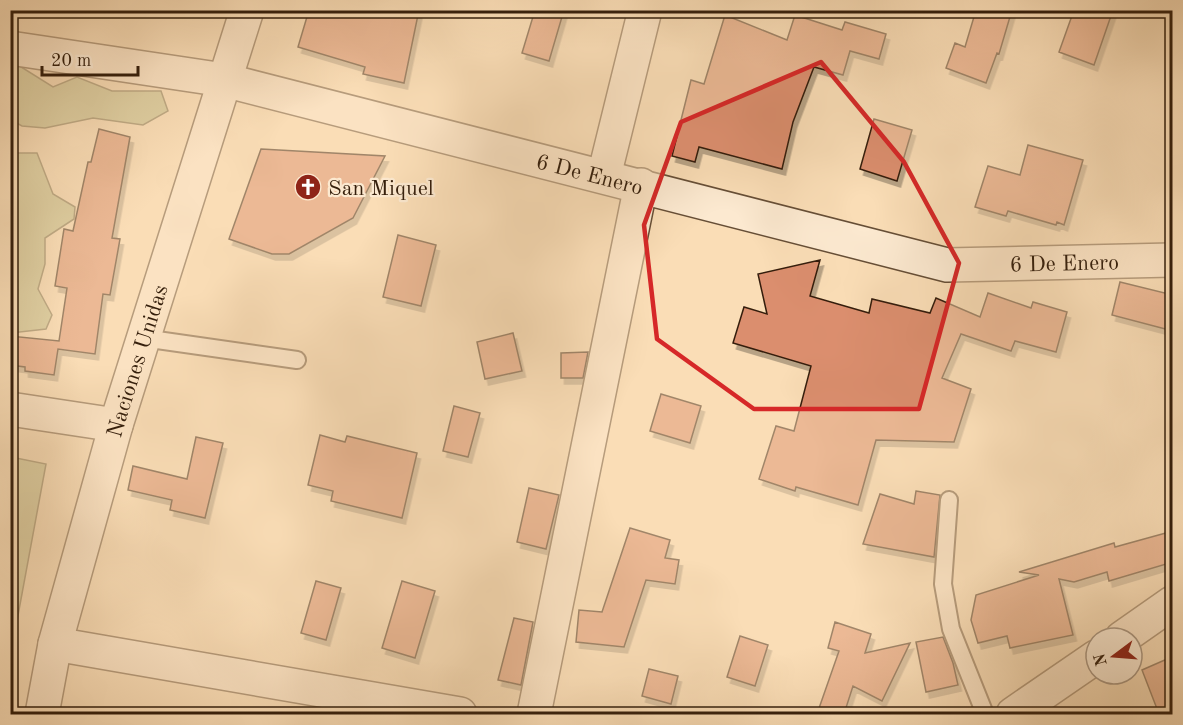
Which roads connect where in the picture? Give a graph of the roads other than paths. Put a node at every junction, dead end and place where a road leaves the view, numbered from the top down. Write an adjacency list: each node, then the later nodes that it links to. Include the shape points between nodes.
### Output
1 (247, 10): 4 (street, Naciones Unidas)
2 (645, 10): 5 (street)
3 (10, 48): 4 (street, 6 De Enero)
4 (224, 80): 5 (street, 6 De Enero); 8 (street, Naciones Unidas)
5 (604, 176): 6 (street, 6 De Enero)
6 (641, 185): 7 (street, 6 De Enero, via 947,266); 19 (street)
7 (1173, 260)
8 (143, 338): 9 (lane); 11 (street, Naciones Unidas)
9 (297, 360)
10 (10, 409): 11 (street)
11 (116, 425): 15 (street, Naciones Unidas)
12 (949, 500): 20 (lane, via 943,584 951,629)
13 (1173, 603): 14 (street)
14 (1139, 626)
15 (55, 644): 17 (street, Naciones Unidas); 18 (street)
16 (1084, 665): 21 (street)
17 (42, 714)
18 (460, 714)
19 (534, 714)
20 (986, 714)
21 (1013, 714)

